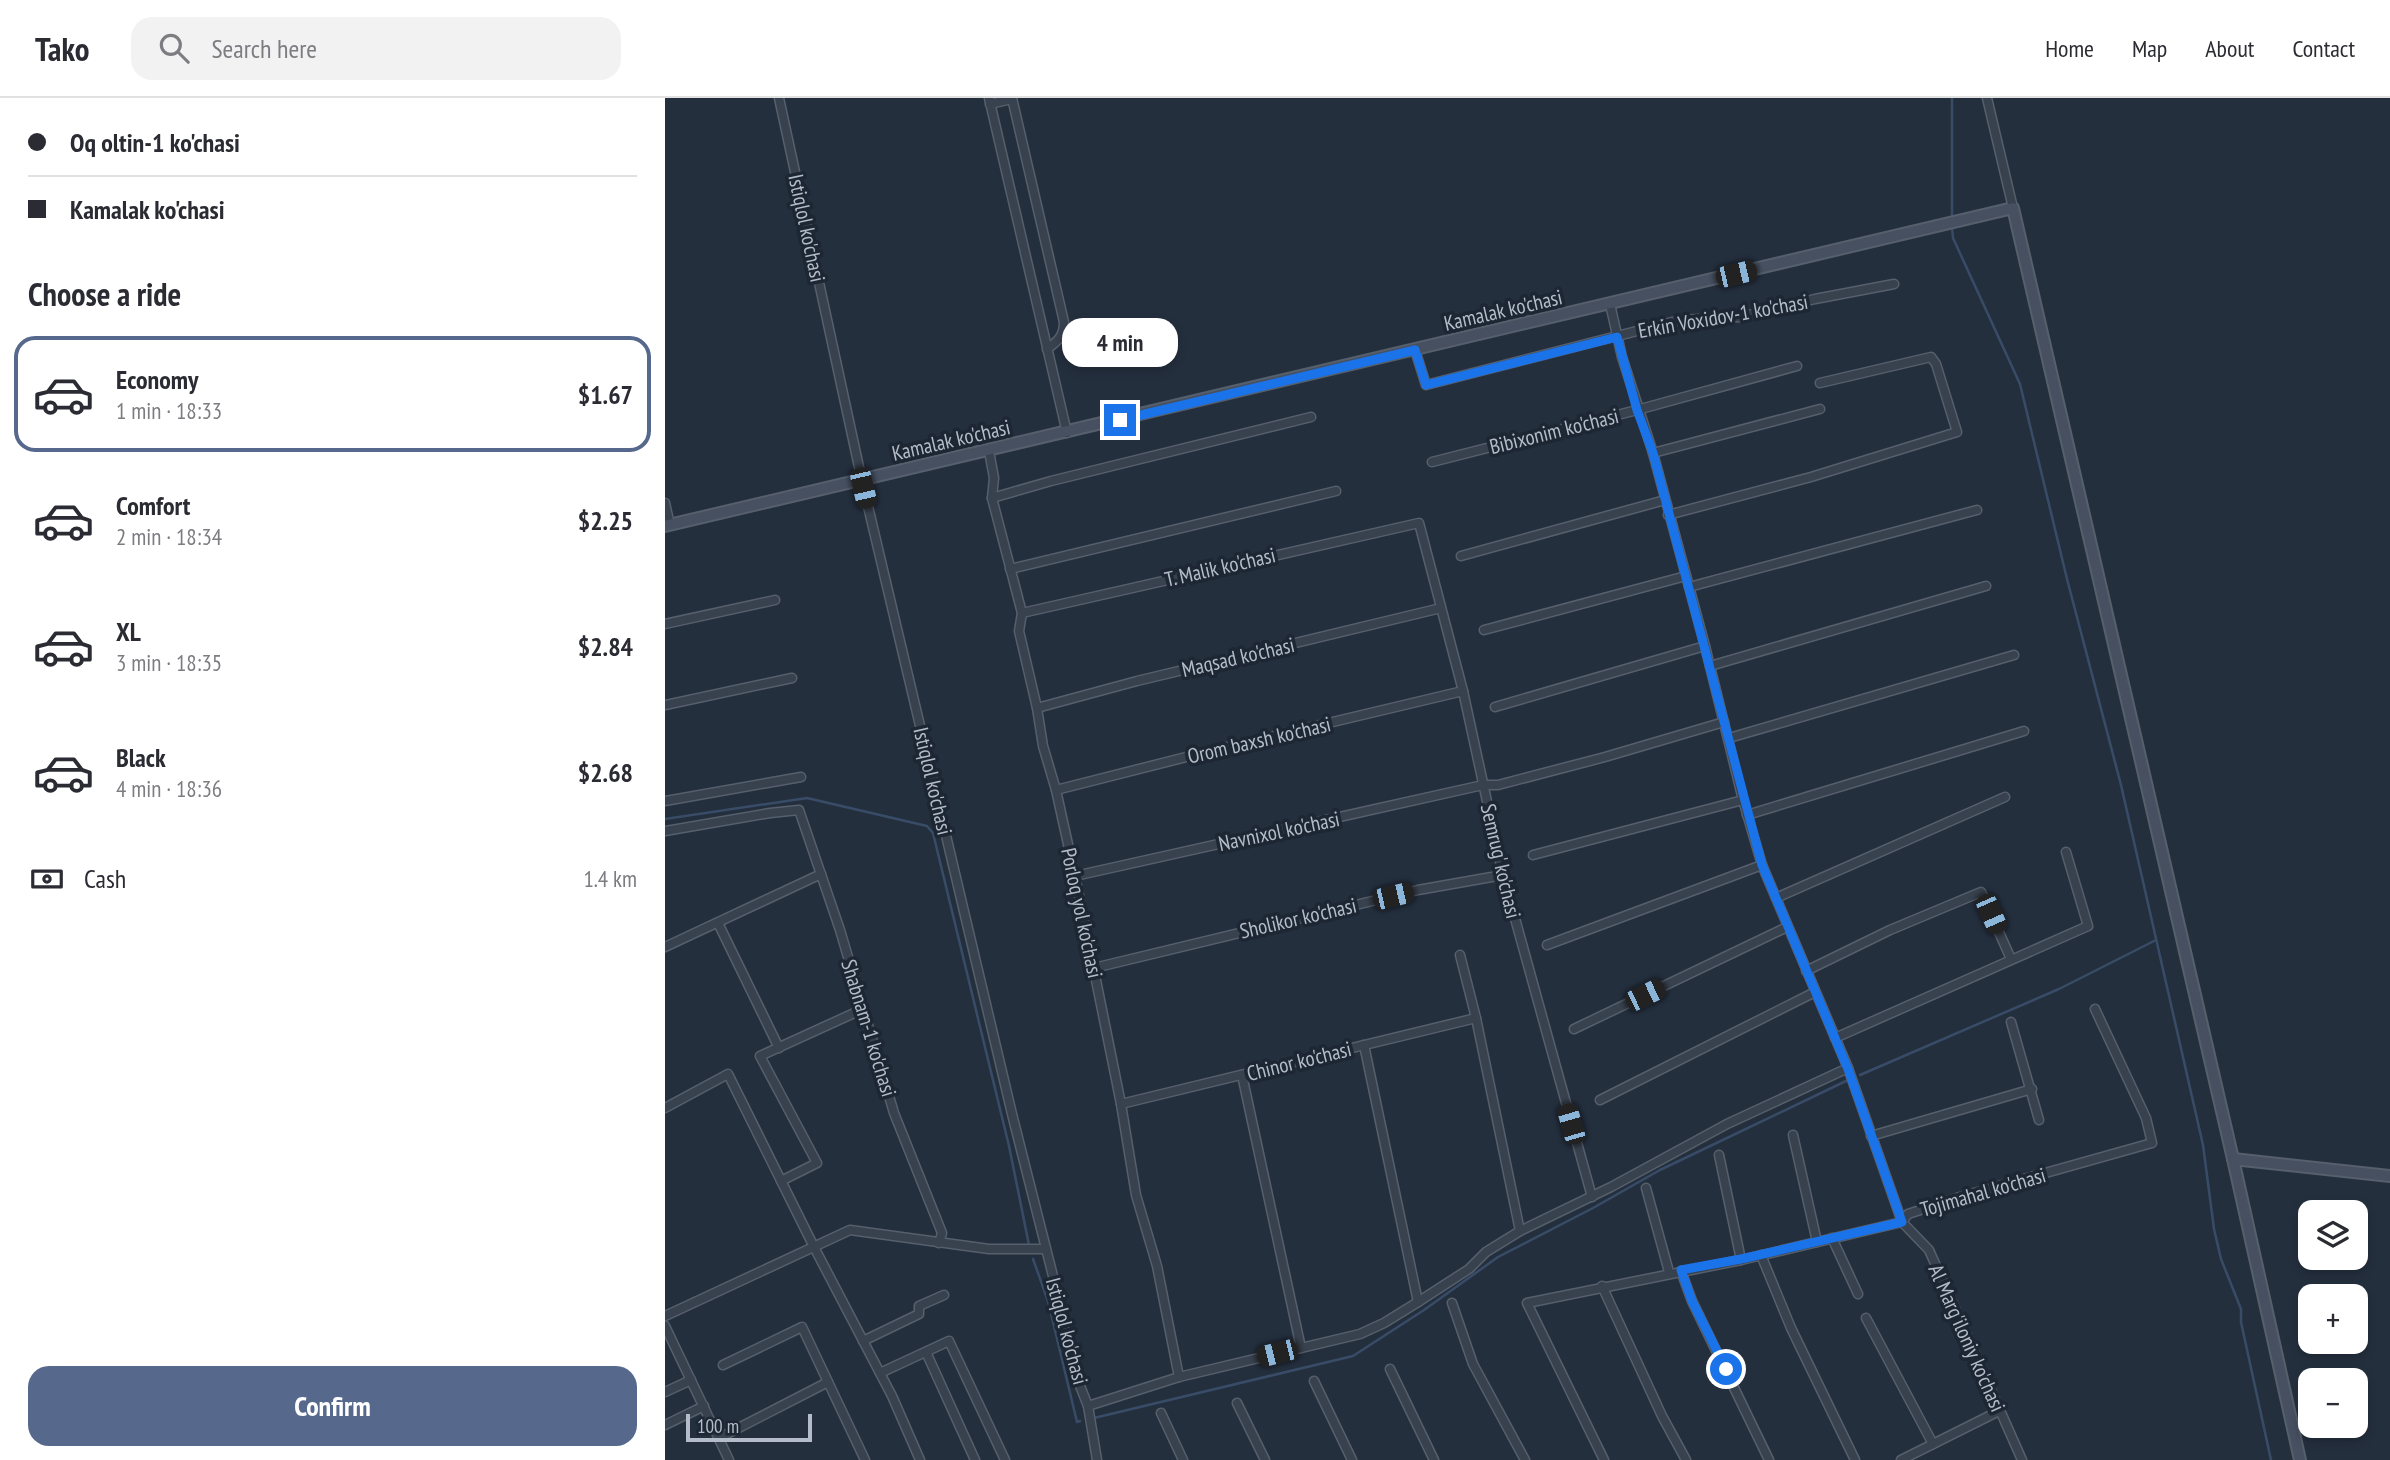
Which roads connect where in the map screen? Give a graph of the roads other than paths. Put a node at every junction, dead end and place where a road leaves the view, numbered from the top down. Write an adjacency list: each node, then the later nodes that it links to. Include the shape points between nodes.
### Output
1 (779, 98): 20 (street, Istiqlol ko'chasi)
2 (1012, 98): 4 (street); 9 (street, via 1064,322 1059,340)
3 (1987, 98): 5 (street)
4 (990, 101): 9 (street)
5 (2013, 208): 7 (main road, Kamalak ko'chasi); 92 (main road)
6 (1894, 284): 8 (street, Erkin Voxidov-1 ko'chasi, via 1739,317 1680,320)
7 (1610, 304): 8 (street, Al Marg'iloniy ko'chasi); 10 (main road, Kamalak ko'chasi)
8 (1617, 337): 10 (street, Erkin Voxidov-1 ko'chasi, via 1426,385); 14 (street, Al Marg'iloniy ko'chasi)
9 (1047, 349): 16 (street)
10 (1415, 350): 16 (main road, Kamalak ko'chasi)
11 (1797, 366): 14 (street, Bibixonim ko'chasi)
12 (1820, 383): 26 (street, via 1931,357 1957,432)
13 (1820, 409): 18 (street)
14 (1637, 410): 18 (street, Al Marg'iloniy ko'chasi); 19 (street, Bibixonim ko'chasi)
15 (1311, 417): 22 (street)
16 (1067, 433): 17 (main road, Kamalak ko'chasi)
17 (989, 451): 20 (main road, Kamalak ko'chasi); 22 (street, Porloq yol ko'chasi)
18 (1653, 453): 23 (street, Al Marg'iloniy ko'chasi)
19 (1432, 462)
20 (862, 481): 28 (main road, Kamalak ko'chasi); 103 (street, Istiqlol ko'chasi)
21 (1336, 491): 30 (street)
22 (992, 498): 30 (street, Porloq yol ko'chasi)
23 (1665, 500): 26 (street, Al Marg'iloniy ko'chasi); 29 (street)
24 (665, 503): 28 (street)
25 (1977, 510): 33 (street)
26 (1668, 515): 31 (street, Al Marg'iloniy ko'chasi)
27 (1419, 523): 35 (street, Semrug' ko'chasi); 36 (street, T. Malik ko'chasi)
28 (668, 525)
29 (1461, 556)
30 (1010, 569): 36 (street, Porloq yol ko'chasi)
31 (1686, 576): 33 (street, Al Marg'iloniy ko'chasi); 38 (street)
32 (1986, 586): 41 (street)
33 (1689, 587): 39 (street, Al Marg'iloniy ko'chasi)
34 (775, 600): 37 (street)
35 (1441, 608): 43 (street, Semrug' ko'chasi); 46 (street, Maqsad ko'chasi)
36 (1022, 613): 46 (street, Porloq yol ko'chasi, via 1019,631)
37 (665, 624)
38 (1484, 630)
39 (1705, 646): 41 (street, Al Marg'iloniy ko'chasi); 45 (street)
40 (2014, 655): 49 (street)
41 (1710, 666): 47 (street, Al Marg'iloniy ko'chasi)
42 (792, 678): 44 (street)
43 (1463, 691): 51 (street, Semrug' ko'chasi); 52 (street, Orom baxsh ko'chasi)
44 (665, 705)
45 (1495, 707)
46 (1037, 708): 52 (street, Porloq yol ko'chasi)
47 (1724, 722): 49 (street, Al Marg'iloniy ko'chasi); 51 (street, Navnixol ko'chasi, via 1498,785)
48 (2024, 731): 56 (street)
49 (1729, 738): 54 (street, Al Marg'iloniy ko'chasi)
50 (801, 777): 55 (street)
51 (1483, 785): 62 (street, Semrug' ko'chasi); 63 (street, Navnixol ko'chasi)
52 (1056, 790): 63 (street, Porloq yol ko'chasi)
53 (2005, 797): 64 (street)
54 (1743, 800): 56 (street, Al Marg'iloniy ko'chasi); 59 (street)
55 (665, 801)
56 (1747, 815): 60 (street, Al Marg'iloniy ko'chasi)
57 (665, 831): 61 (street, Shabnam-1 ko'chasi, via 799,810)
58 (2066, 852): 70 (street, via 2088,926)
59 (1533, 855)
60 (1762, 865): 64 (street, Al Marg'iloniy ko'chasi); 67 (street)
61 (821, 874): 65 (street); 74 (street, Shabnam-1 ko'chasi)
62 (1503, 875): 71 (street, Sholikor ko'chasi, via 1418,890); 96 (street, Semrug' ko'chasi)
63 (1075, 876): 71 (street, Porloq yol ko'chasi)
64 (1776, 898): 66 (street, Al Marg'iloniy ko'chasi)
65 (719, 923): 68 (street); 81 (street)
66 (1787, 927): 72 (street, Al Marg'iloniy ko'chasi); 78 (street)
67 (1547, 945)
68 (665, 947)
69 (1460, 955): 76 (street)
70 (2011, 959): 72 (street, via 1981,892); 79 (street)
71 (1094, 968): 86 (street, Porloq yol ko'chasi)
72 (1806, 971): 73 (street, Al Marg'iloniy ko'chasi)
73 (1815, 992): 79 (street, Al Marg'iloniy ko'chasi); 85 (street)
74 (863, 1009): 81 (street); 101 (street, Shabnam-1 ko'chasi, via 894,1113 942,1233)
75 (2095, 1009): 97 (street, Tojimahal ko'chasi, via 2153,1143 1960,1197 1908,1214)
76 (1476, 1018): 80 (street, Chinor ko'chasi); 98 (street)
77 (2011, 1022): 84 (street)
78 (1574, 1029)
79 (1835, 1038): 82 (street, Al Marg'iloniy ko'chasi)
80 (1364, 1045): 83 (street, Chinor ko'chasi); 111 (street)
81 (779, 1048): 94 (street, via 760,1056 817,1163)
82 (1848, 1069): 90 (street, Al Marg'iloniy ko'chasi); 96 (street, via 1727,1124)
83 (1242, 1075): 86 (street, Chinor ko'chasi); 117 (street)
84 (2032, 1089): 88 (street); 90 (street)
85 (1601, 1100)
86 (1121, 1104): 122 (street, Porloq yol ko'chasi, via 1136,1195 1157,1266)
87 (665, 1108): 94 (street, via 728,1074)
88 (2039, 1120)
89 (1793, 1135): 100 (street)
90 (1871, 1136): 97 (street, Al Marg'iloniy ko'chasi)
91 (1719, 1155): 105 (street)
92 (2233, 1159): 93 (main road); 152 (main road)
93 (2390, 1176)
94 (781, 1181): 102 (street)
95 (1646, 1188): 107 (street)
96 (1592, 1197): 98 (street)
97 (1902, 1222): 99 (street, Tojimahal ko'chasi); 130 (street, Al Marg'iloniy ko'chasi, via 1929,1250)
98 (1520, 1231): 111 (street)
99 (1832, 1238): 100 (street, Tojimahal ko'chasi); 109 (street)
100 (1817, 1242): 104 (street, Tojimahal ko'chasi)
101 (939, 1243): 102 (street, via 851,1230); 103 (street)
102 (814, 1247): 113 (street); 116 (street)
103 (1046, 1249): 129 (street, Istiqlol ko'chasi, via 1071,1363)
104 (1761, 1255): 105 (street, Tojimahal ko'chasi); 149 (street)
105 (1741, 1259): 106 (street, Tojimahal ko'chasi)
106 (1681, 1270): 107 (street, Tojimahal ko'chasi); 148 (street)
107 (1669, 1272): 108 (street, Tojimahal ko'chasi)
108 (1602, 1286): 146 (street, Tojimahal ko'chasi, via 1527,1303); 147 (street)
109 (1858, 1294)
110 (944, 1295): 116 (street, via 919,1306 919,1314)
111 (1418, 1301): 117 (street, via 1360,1334)
112 (1452, 1303): 145 (street, via 1473,1364)
113 (665, 1316)
114 (1866, 1318): 134 (street)
115 (665, 1326): 123 (street)
116 (863, 1341): 121 (street)
117 (1301, 1348): 122 (street)
118 (926, 1352): 121 (street); 138 (street); 139 (street, via 949,1341)
119 (723, 1365): 125 (street, via 802,1327)
120 (1389, 1369): 144 (street)
121 (880, 1373): 137 (street)
122 (1179, 1377): 129 (street)
123 (691, 1380): 126 (street); 128 (street)
124 (1314, 1381): 143 (street)
125 (828, 1382): 133 (street); 136 (street)
126 (665, 1392)
127 (1237, 1403): 142 (street)
128 (704, 1406): 132 (street); 133 (street)
129 (1088, 1406): 140 (street, Istiqlol ko'chasi)
130 (1999, 1411): 134 (street); 151 (street, Al Marg'iloniy ko'chasi)
131 (1161, 1413): 141 (street)
132 (665, 1425)
133 (719, 1438): 135 (street)
134 (1933, 1444): 150 (street)
135 (729, 1460)
136 (865, 1460)
137 (920, 1460)
138 (975, 1460)
139 (1005, 1460)
140 (1097, 1460)
141 (1183, 1460)
142 (1265, 1460)
143 (1352, 1460)
144 (1434, 1460)
145 (1525, 1460)
146 (1604, 1460)
147 (1686, 1460)
148 (1769, 1460)
149 (1854, 1460)
150 (1901, 1460)
151 (2022, 1460)
152 (2300, 1460)

